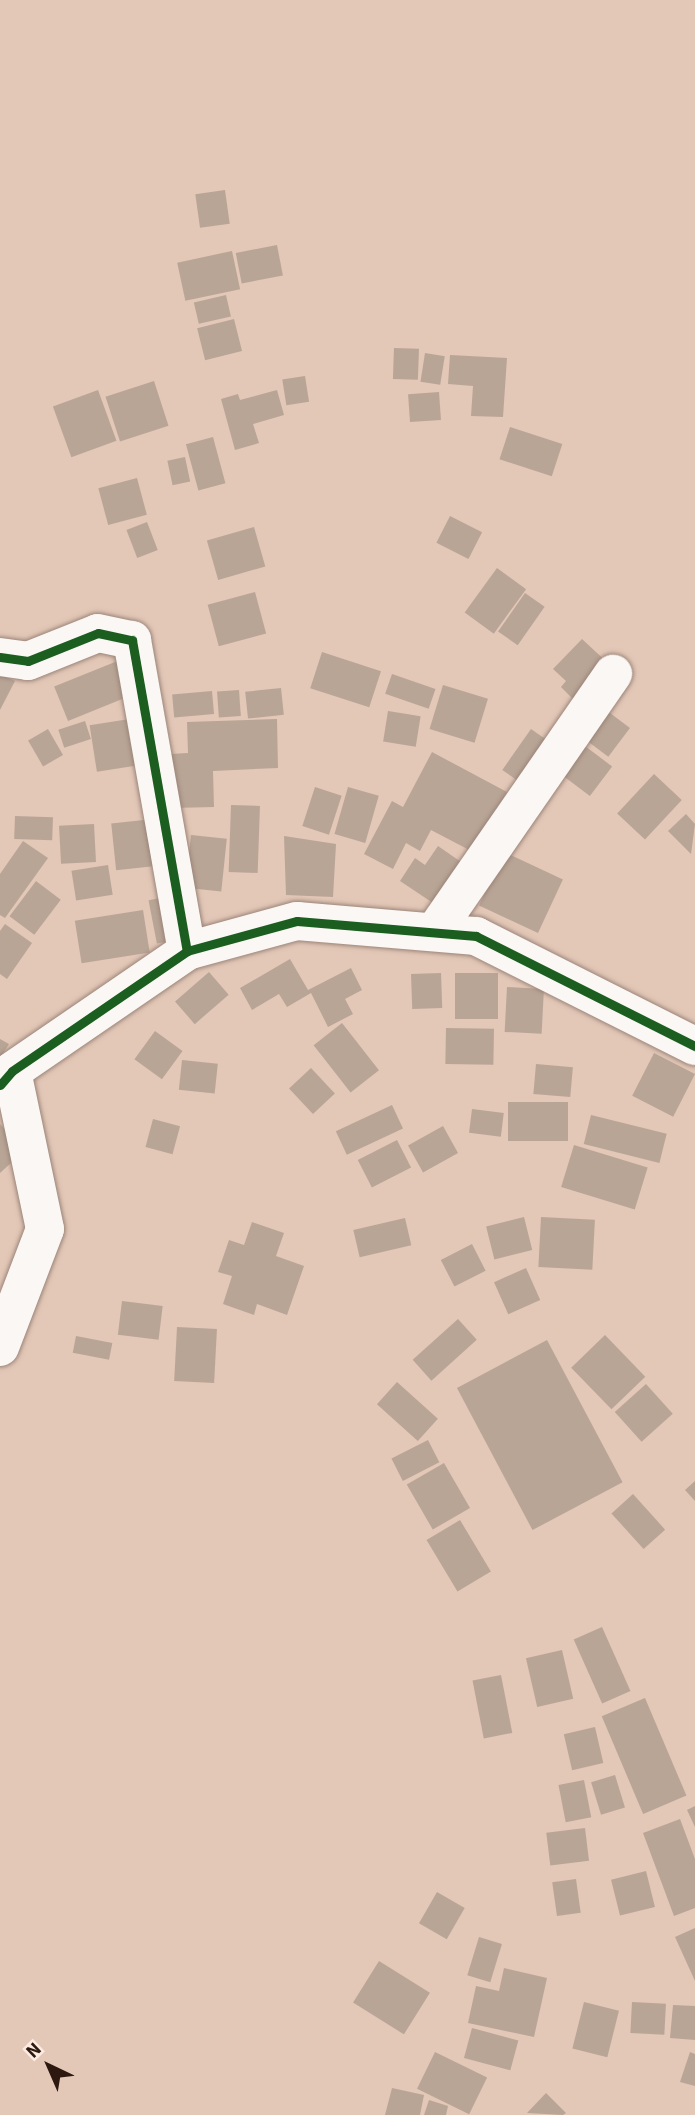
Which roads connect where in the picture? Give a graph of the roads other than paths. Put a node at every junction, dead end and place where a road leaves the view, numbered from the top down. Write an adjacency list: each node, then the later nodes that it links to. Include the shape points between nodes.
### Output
1 (0, 657): 4 (street, via 27,661 98,633 132,640)
2 (613, 674): 3 (street)
3 (435, 931): 4 (street, via 297,920); 5 (street, via 476,936)
4 (187, 951): 6 (street)
5 (695, 1046)
6 (6, 1078): 7 (street, via 44,1229)
7 (0, 1346)

